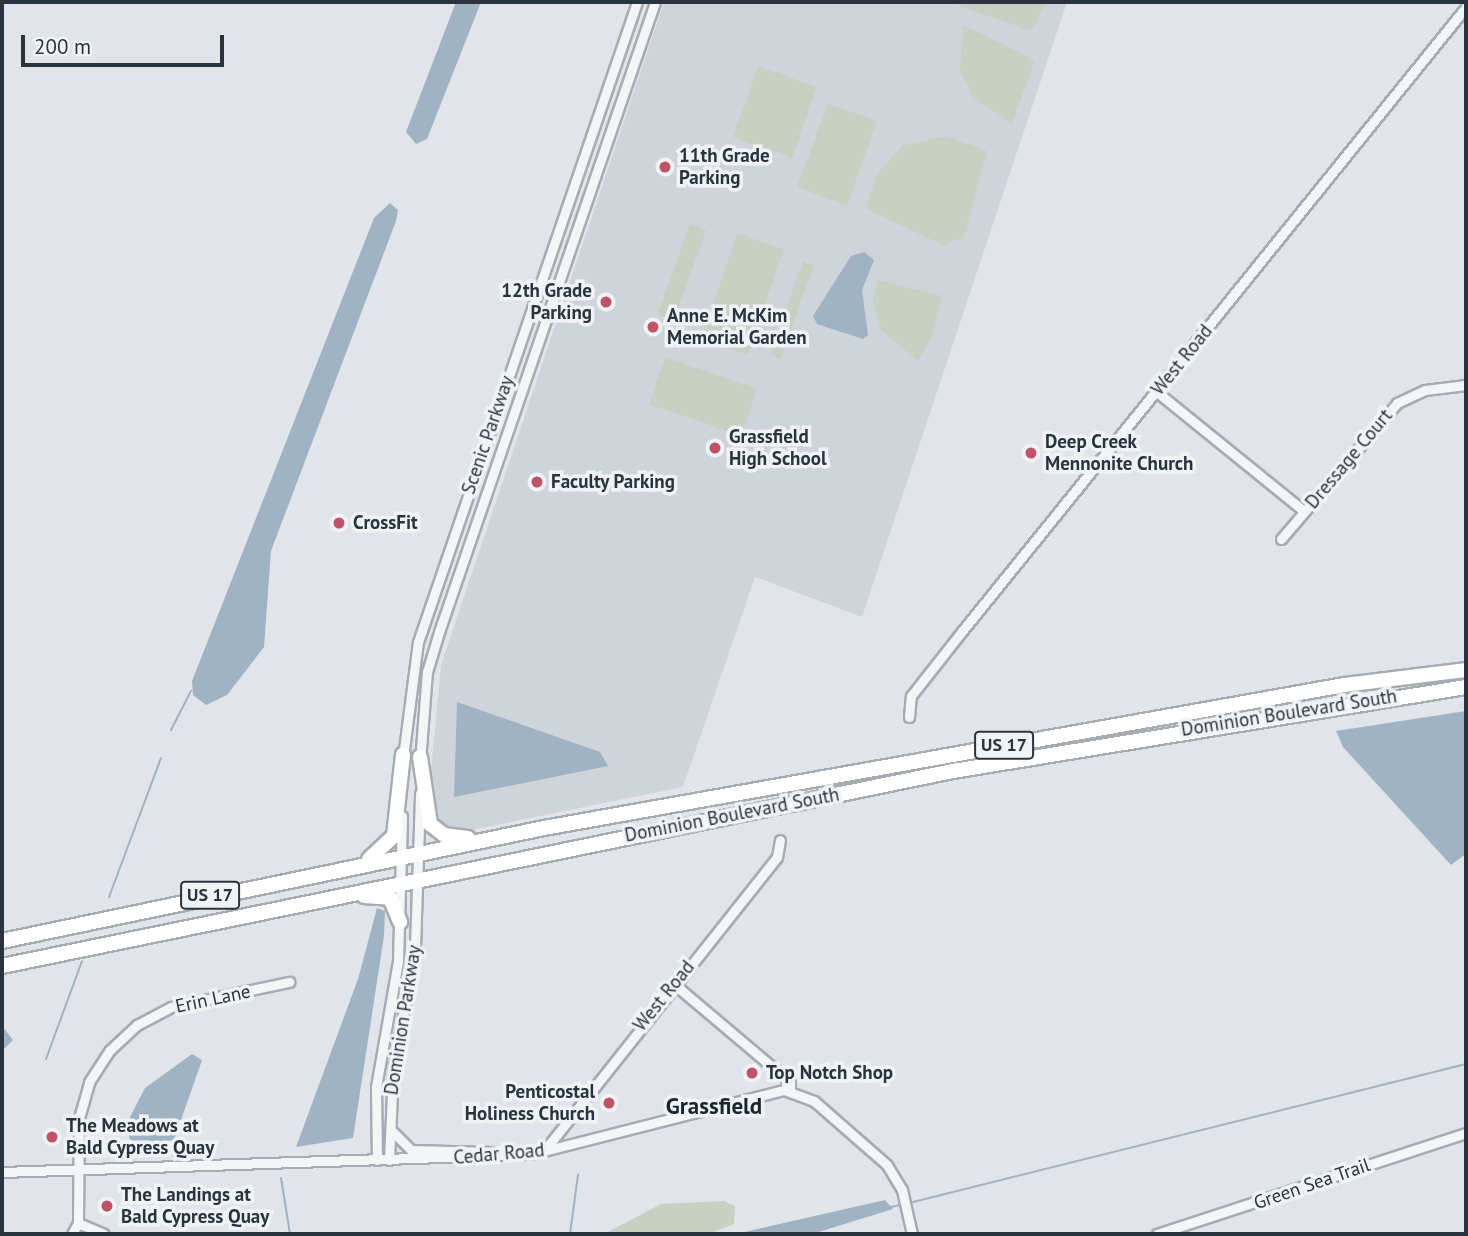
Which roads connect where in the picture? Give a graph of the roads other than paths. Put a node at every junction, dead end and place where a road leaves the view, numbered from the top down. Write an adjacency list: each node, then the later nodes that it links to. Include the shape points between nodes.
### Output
1 (638, 2): 11 (street, Scenic Parkway, via 418,642)
2 (655, 2): 12 (street, Scenic Parkway, via 440,629 427,672)
3 (1466, 7): 5 (street, West Road)
4 (1466, 385): 6 (street, Dressage Court, via 1425,390 1397,403)
5 (1157, 392): 6 (street); 10 (street, West Road, via 911,696)
6 (1304, 512): 7 (street, Dressage Court)
7 (1281, 539)
8 (1466, 670): 13 (highway, US 17, via 1344,685)
9 (1466, 687): 14 (highway, Dominion Boulevard South / US 17, via 1104,742)
10 (909, 717)
11 (403, 754): 18 (street, Scenic Parkway); 19 (highway, via 387,848)
12 (420, 757): 15 (highway, via 426,815 435,830 454,838); 17 (street, Scenic Parkway)
13 (691, 802): 14 (highway); 15 (highway, US 17)
14 (694, 823): 21 (highway, Dominion Boulevard South / US 17)
15 (521, 833): 17 (highway, US 17)
16 (780, 840): 29 (street, West Road, via 778,857)
17 (420, 854): 18 (highway, US 17); 21 (street, Scenic Parkway)
18 (402, 857): 19 (highway, US 17); 20 (street, Scenic Parkway)
19 (335, 869): 24 (highway, US 17)
20 (402, 880): 21 (highway, Dominion Boulevard South / US 17); 22 (highway, Dominion Boulevard South / US 17); 23 (street, Dominion Parkway)
21 (418, 880): 31 (street, Dominion Parkway, via 415,947)
22 (314, 900): 23 (highway, via 380,894 396,905); 26 (highway, Dominion Boulevard South / US 17)
23 (400, 922): 35 (street, Dominion Parkway, via 376,1087)
24 (59, 928): 25 (highway, US 17); 26 (highway)
25 (2, 941)
26 (65, 953): 27 (highway, Dominion Boulevard South / US 17)
27 (2, 966)
28 (289, 982): 37 (street, Erin Lane, via 171,1007 122,1036 99,1065 83,1100)
29 (674, 984): 30 (street, via 790,1082); 33 (street, West Road)
30 (790, 1090): 33 (street, Cedar Road, via 739,1097); 42 (street, via 836,1118 887,1165 902,1190)
31 (390, 1118): 34 (street, via 395,1140 411,1150); 36 (street, Dominion Parkway)
32 (1466, 1133): 43 (street, Green Sea Trail)
33 (544, 1151): 34 (street, Cedar Road)
34 (524, 1155): 36 (street, Cedar Road)
35 (377, 1160): 36 (street, Cedar Road); 37 (street, Cedar Road)
36 (389, 1160)
37 (77, 1169): 38 (street, Cedar Road); 39 (street, Erin Lane)
38 (2, 1172)
39 (78, 1223): 40 (street); 41 (street)
40 (72, 1234)
41 (104, 1234)
42 (912, 1234)
43 (1157, 1234)

